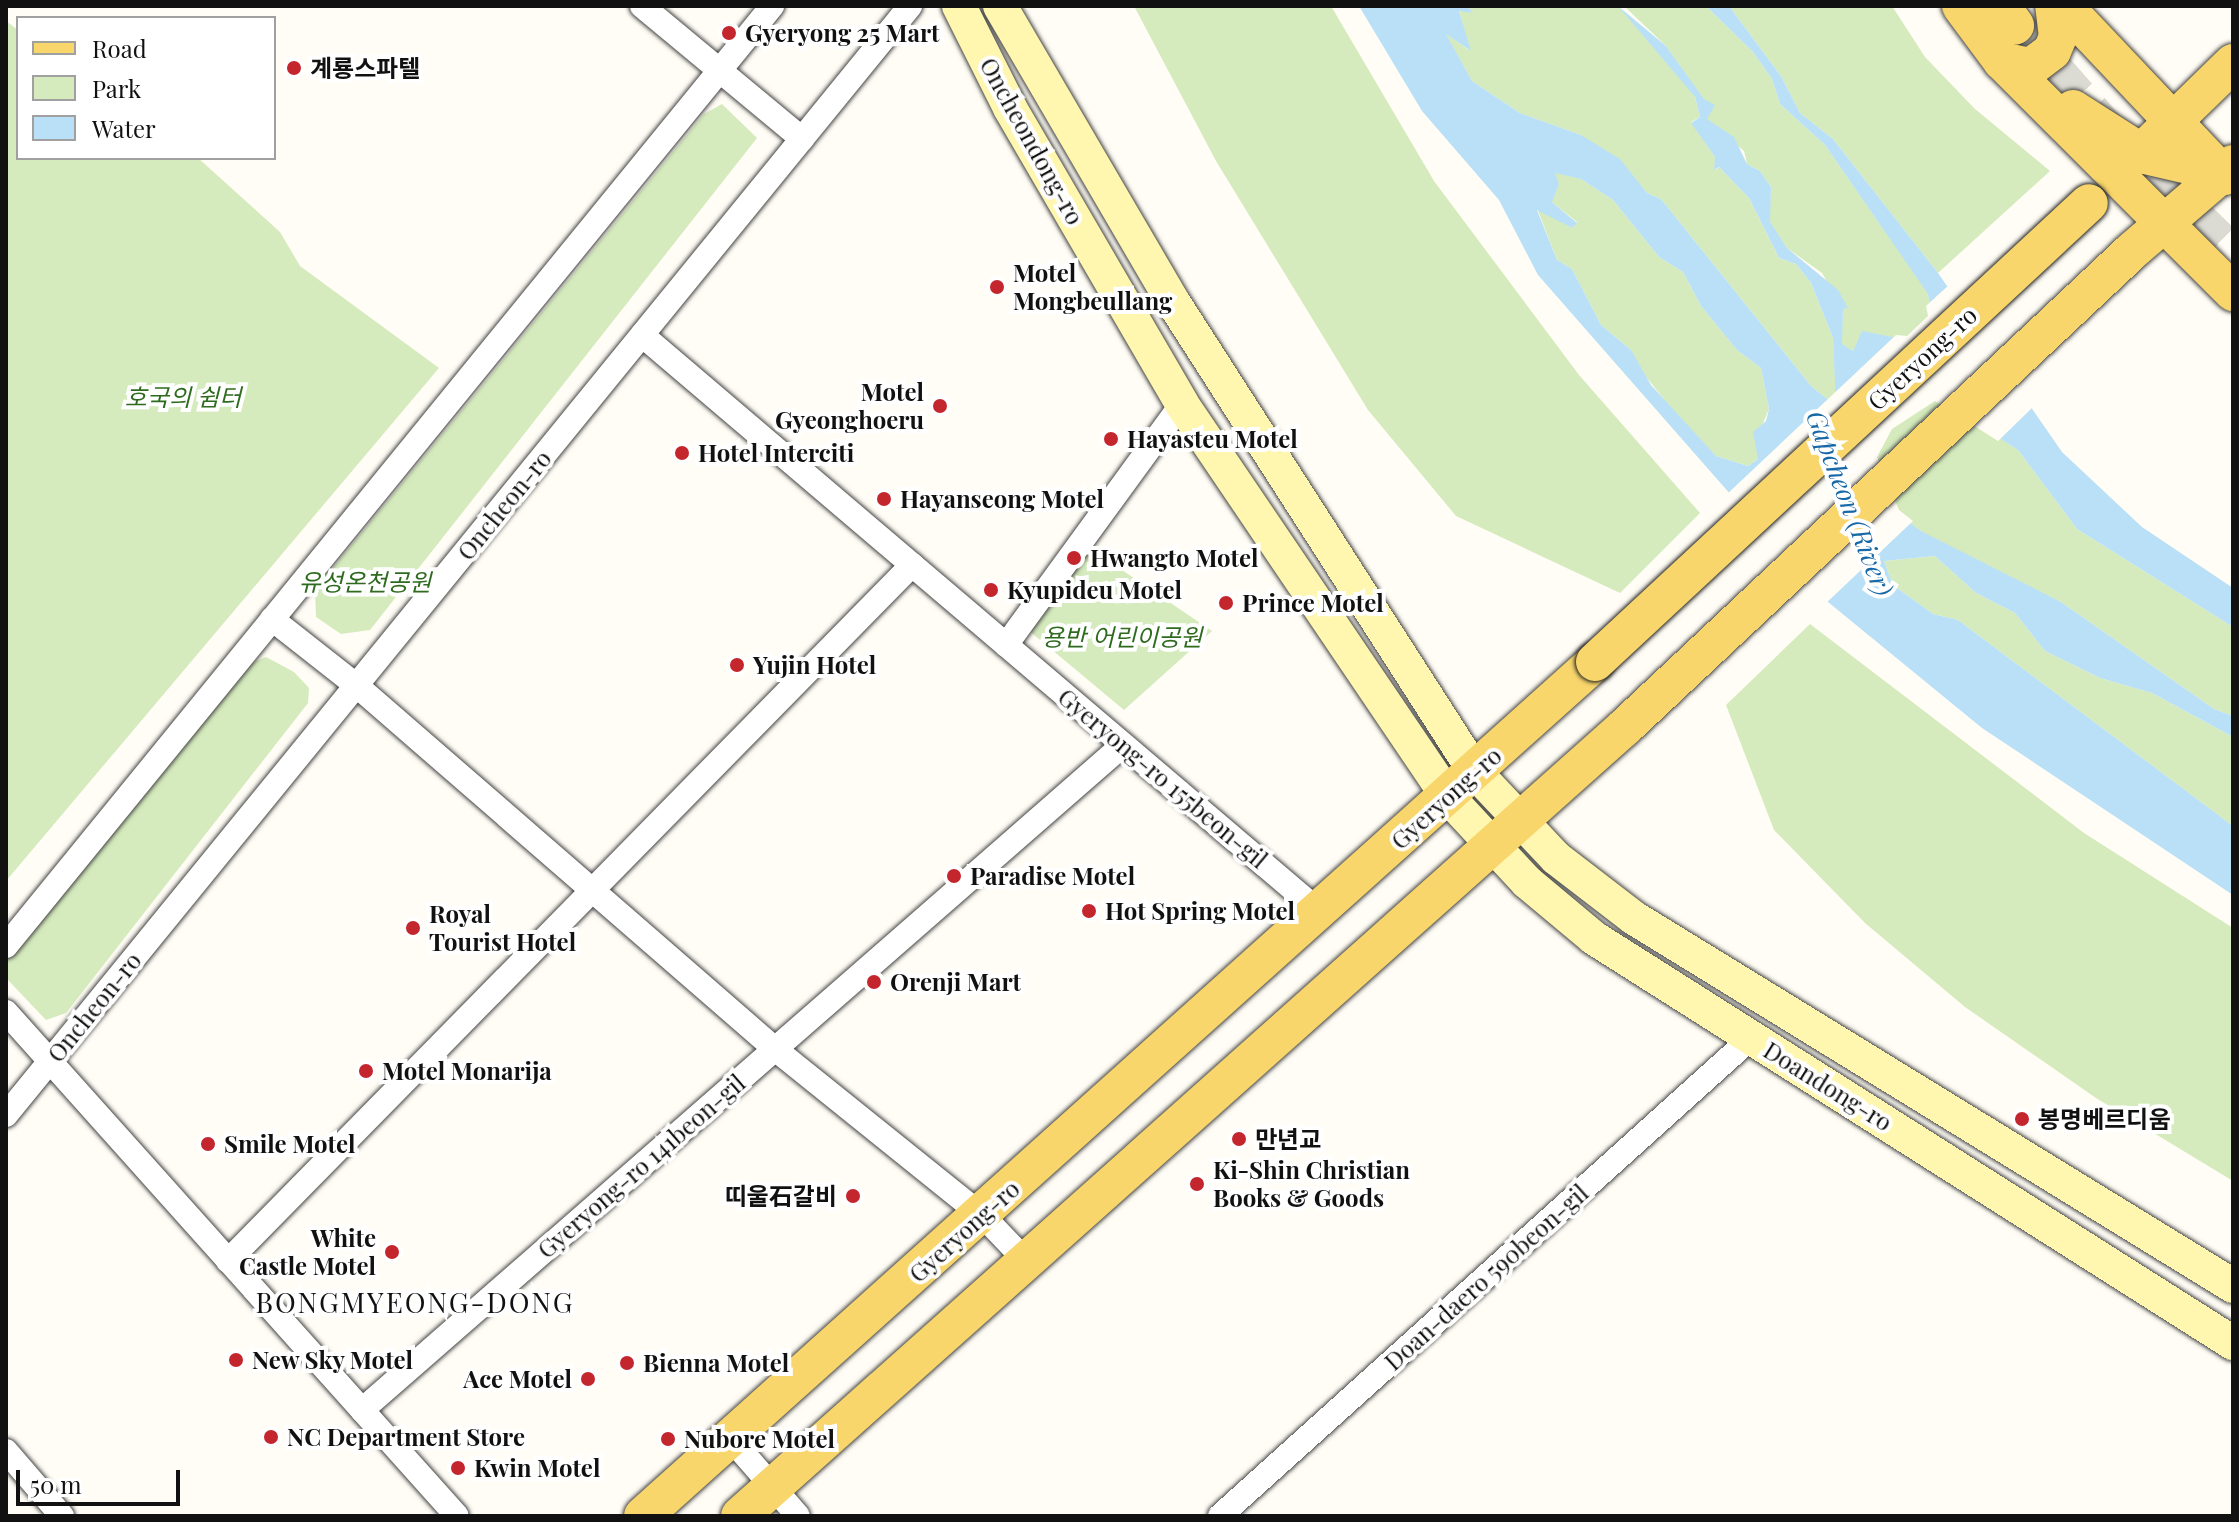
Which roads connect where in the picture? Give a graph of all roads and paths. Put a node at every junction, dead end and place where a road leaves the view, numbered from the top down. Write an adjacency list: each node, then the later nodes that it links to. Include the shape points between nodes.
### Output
1 (642, 6): 10 (street)
2 (772, 6): 10 (street)
3 (910, 6): 12 (street, Oncheon-ro)
4 (959, 6): 18 (main road, Oncheondong-ro, via 1010,108)
5 (1000, 6): 24 (main road, Oncheondong-ro)
6 (1961, 6): 8 (main road)
7 (2031, 10): 8 (main road, via 2058,37 2052,51 2031,67); 11 (main road)
8 (2002, 61): 13 (main road, via 2145,155); 14 (main road)
9 (2233, 63): 11 (main road, Gyeryong-ro)
10 (720, 68): 12 (street); 20 (street)
11 (2172, 124): 13 (main road); 14 (main road, Gyeryong-ro)
12 (802, 139): 17 (street, Oncheon-ro)
13 (2230, 174): 15 (main road)
14 (2116, 176): 15 (main road); 24 (main road, Gyeryong-ro, bridge)
15 (2163, 225): 16 (main road); 25 (main road)
16 (2233, 292)
17 (642, 335): 19 (street, Gyeryong-ro 155beon-gil); 22 (street, Oncheon-ro)
18 (1182, 404): 21 (street); 24 (main road, Oncheondong-ro)
19 (912, 565): 21 (street, Gyeryong-ro 155beon-gil); 26 (street)
20 (272, 619): 22 (street); 28 (street)
21 (1006, 645): 23 (street, Gyeryong-ro 155beon-gil)
22 (356, 685): 26 (street); 32 (street, Oncheon-ro)
23 (1123, 745): 27 (street, Gyeryong-ro 155beon-gil); 31 (street, Gyeryong-ro 141beon-gil)
24 (1462, 784): 25 (main road, Doandong-ro); 27 (main road, Gyeryong-ro)
25 (1507, 831): 30 (main road, Doandong-ro, via 1527,882 1594,938); 36 (main road); 37 (main road, Doandong-ro, via 1634,918)
26 (592, 890): 31 (street); 35 (street)
27 (1320, 912): 34 (main road, Gyeryong-ro)
28 (6, 946)
29 (6, 1012): 32 (street)
30 (1751, 1038): 38 (main road, Doandong-ro); 48 (street, Doan-daero 590beon-gil)
31 (775, 1049): 34 (street); 39 (street, Gyeryong-ro 141beon-gil)
32 (49, 1063): 33 (street, Oncheon-ro); 35 (street)
33 (6, 1115)
34 (983, 1216): 36 (street); 40 (main road, Gyeryong-ro)
35 (228, 1261): 39 (street)
36 (1026, 1261): 42 (main road)
37 (2233, 1286)
38 (2233, 1343)
39 (362, 1410): 44 (street)
40 (730, 1438): 42 (street); 45 (main road, Gyeryong-ro)
41 (6, 1451): 43 (street)
42 (772, 1488): 46 (main road); 47 (street)
43 (62, 1516)
44 (457, 1516)
45 (643, 1516)
46 (740, 1516)
47 (798, 1516)
48 (1220, 1516)

